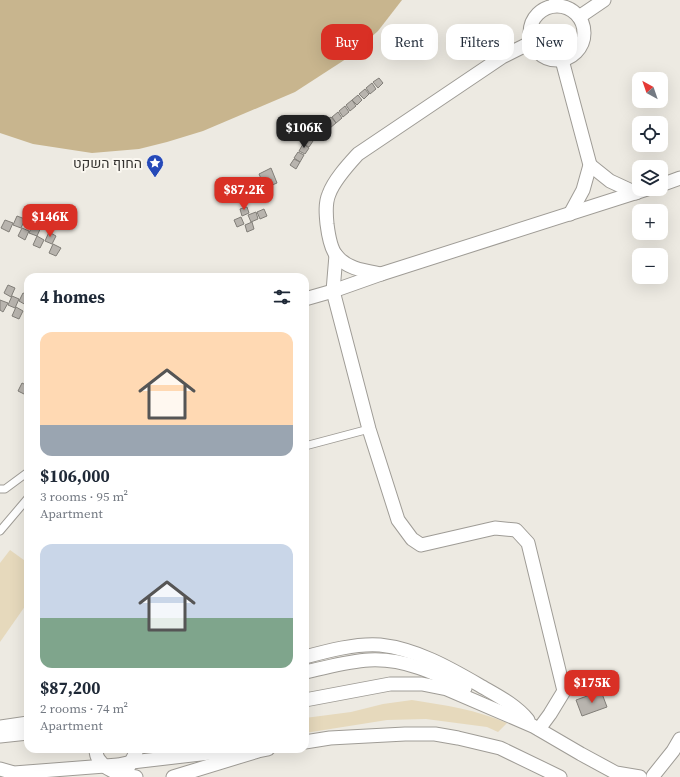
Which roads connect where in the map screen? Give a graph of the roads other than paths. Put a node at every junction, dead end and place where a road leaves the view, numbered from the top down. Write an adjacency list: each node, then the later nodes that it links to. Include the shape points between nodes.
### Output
1 (604, 0): 3 (street)
2 (552, 3): 3 (street, via 567,7); 4 (street, via 538,13)
3 (579, 17): 6 (street, via 584,31)
4 (531, 24)
5 (522, 47): 14 (street, via 502,57 358,154 340,175 329,194 326,212 328,235)
6 (577, 51)
7 (562, 60): 8 (street)
8 (590, 165): 11 (street, via 610,181); 13 (street, via 583,190)
9 (680, 178): 10 (street)
10 (668, 182)
11 (632, 188)
12 (632, 194): 13 (street)
13 (570, 214): 15 (street)
14 (336, 256): 15 (street, via 362,271); 16 (street)
15 (381, 274): 16 (street)
16 (333, 291): 17 (street); 18 (street)
17 (309, 298)
18 (369, 429): 19 (lane); 29 (street, via 398,520 412,539 421,545 495,528 516,530 528,543 564,692 550,714)
19 (309, 445)
20 (24, 475): 21 (lane)
21 (0, 489)
22 (24, 503): 23 (lane)
23 (0, 531)
24 (309, 655): 29 (street, via 356,646 380,645 415,653 430,658 507,702)
25 (309, 671): 29 (street, via 368,660 389,660 412,665 442,676 506,708)
26 (309, 699): 29 (street, via 390,684 422,684 447,689)
27 (24, 724): 28 (street)
28 (0, 727)
29 (536, 727): 45 (street, via 616,773)
30 (24, 733): 31 (street)
31 (0, 736)
32 (680, 738): 45 (street, via 673,751)
33 (309, 741): 44 (street, via 405,734 450,736 500,748)
34 (96, 753): 39 (street)
35 (136, 753): 38 (street)
36 (210, 753): 38 (street)
37 (251, 753): 43 (street)
38 (132, 762): 39 (street); 42 (street)
39 (104, 766): 41 (street); 42 (street)
40 (0, 769): 41 (street)
41 (9, 775)
42 (126, 776)
43 (173, 777)
44 (560, 777)
45 (647, 777): 46 (street)
46 (669, 777)

